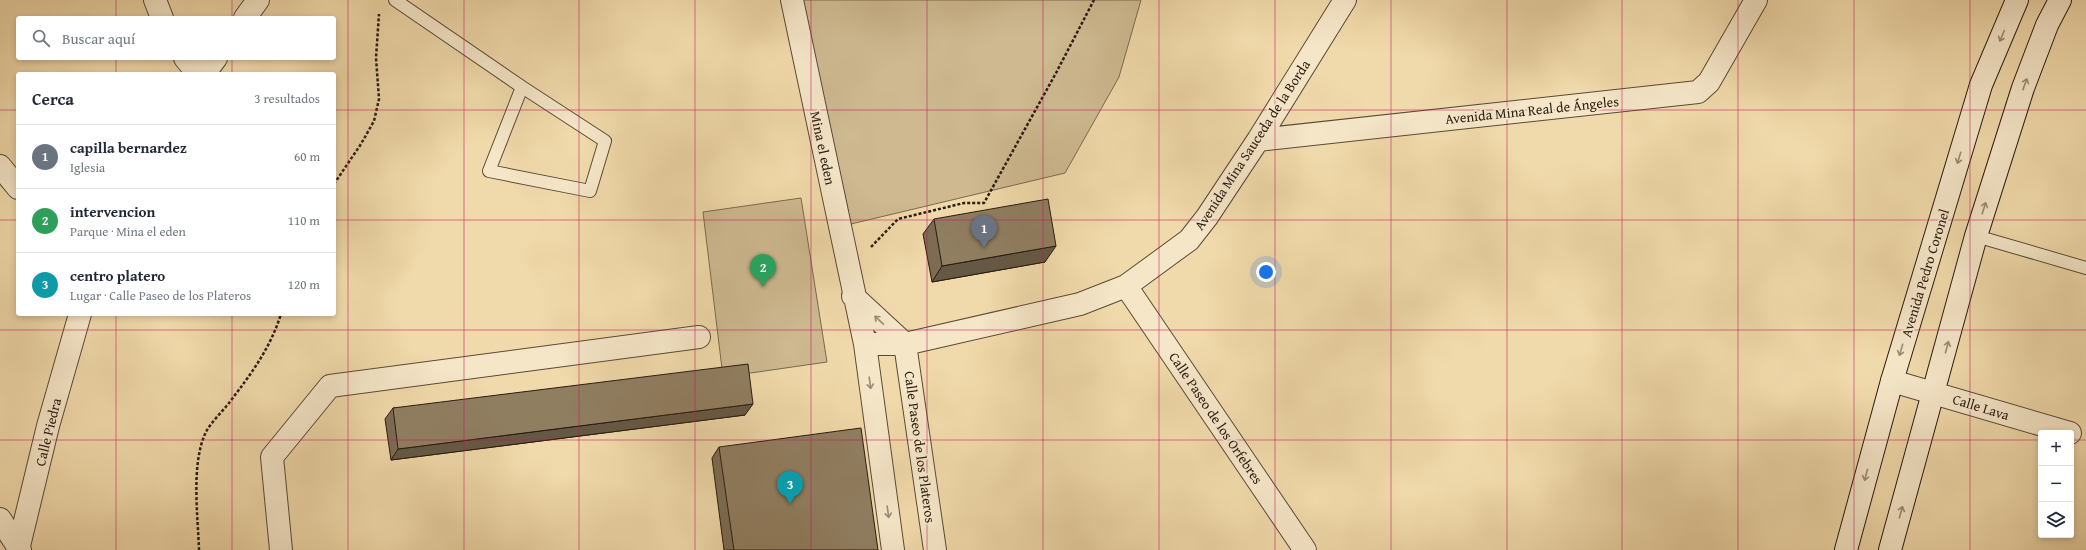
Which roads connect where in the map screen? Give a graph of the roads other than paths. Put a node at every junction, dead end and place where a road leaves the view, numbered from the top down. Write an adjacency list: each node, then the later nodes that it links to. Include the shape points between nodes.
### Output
1 (155, 0): 9 (street)
2 (258, 0): 10 (street)
3 (395, 0): 15 (lane)
4 (792, 0): 22 (street, Mina el eden)
5 (1345, 0): 16 (street, Avenida Mina Sauceda de la Borda)
6 (1756, 0): 16 (street, Avenida Mina Real de Ángeles, via 1708,82 1698,92)
7 (2017, 0): 27 (street, Avenida Pedro Coronel, one-way to 27, via 1981,85)
8 (2060, 0): 19 (street, one-way to 8, via 2023,88 2047,25)
9 (161, 16)
10 (246, 16)
11 (187, 60): 13 (street)
12 (214, 60): 14 (street)
13 (196, 72)
14 (206, 72)
15 (522, 87): 15 (lane, via 489,171 590,191 606,140)
16 (1258, 140): 21 (street, Avenida Mina Sauceda de la Borda, via 1189,240)
17 (0, 166): 18 (street)
18 (16, 186)
19 (1976, 236): 20 (lane); 28 (street, one-way to 19)
20 (2086, 268)
21 (1126, 286): 26 (street, Avenida Mina Sauceda de la Borda, via 1080,304); 37 (street, Calle Paseo de los Orfebres)
22 (853, 296): 25 (street, Mina el eden); 26 (street, one-way to 22)
23 (79, 316): 33 (street, Calle Piedra, via 48,426)
24 (699, 337): 34 (street, via 330,386 272,457)
25 (865, 344): 26 (street, Avenida Mina Sauceda de la Borda); 35 (street, one-way to 35)
26 (905, 344): 36 (street, Calle Paseo de los Plateros)
27 (1892, 381): 28 (street, Calle Lava); 38 (street, Avenida Pedro Coronel, one-way to 38)
28 (1934, 393): 29 (street, Calle Lava); 39 (street, one-way to 28)
29 (2060, 430)
30 (2074, 434): 31 (street, Calle Lava)
31 (2086, 438)
32 (0, 519): 33 (street)
33 (19, 549)
34 (281, 550)
35 (893, 550)
36 (935, 550)
37 (1305, 550)
38 (1846, 550)
39 (1890, 550)

